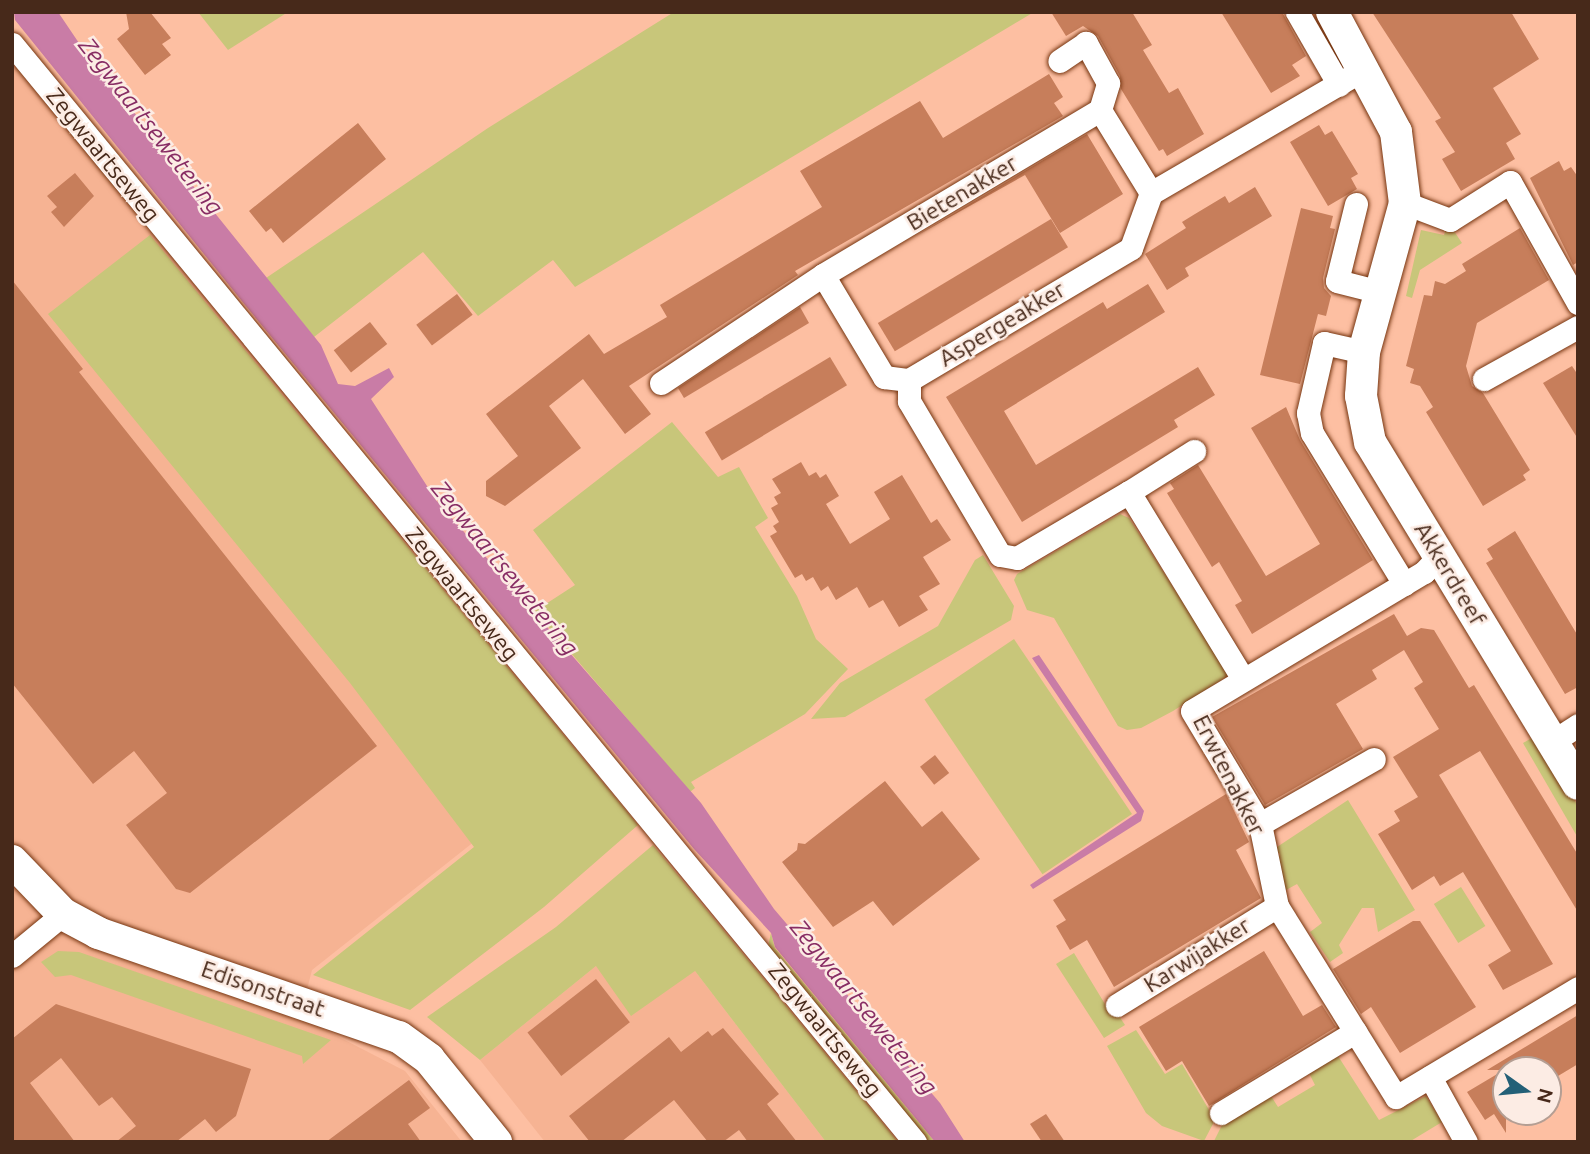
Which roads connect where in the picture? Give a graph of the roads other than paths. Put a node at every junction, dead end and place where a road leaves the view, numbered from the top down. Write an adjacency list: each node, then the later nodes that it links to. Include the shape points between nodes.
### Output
1 (1297, 12): 6 (street)
2 (1332, 12): 5 (street, Akkerdreef)
3 (12, 44): 38 (street, Zegwaartseweg)
4 (1059, 61): 7 (street, via 1086,43 1108,83)
5 (1366, 68): 6 (street); 9 (street, Akkerdreef, via 1396,132)
6 (1339, 85): 8 (street)
7 (1100, 110): 8 (street); 11 (street, Bietenakker)
8 (1152, 193): 17 (street, Aspergeakker, via 1131,248)
9 (1405, 203): 12 (street, Akkerdreef); 13 (street, via 1450,219 1510,182)
10 (1356, 204): 12 (street, via 1336,281)
11 (823, 275): 17 (street, via 884,377); 18 (street, Bietenakker)
12 (1380, 292): 15 (street, Akkerdreef)
13 (1578, 303)
14 (1578, 327): 16 (street)
15 (1364, 352): 21 (street, Akkerdreef, via 1361,396 1370,442); 22 (street, Akkerdreef, via 1324,343 1308,413 1312,433)
16 (1484, 379)
17 (908, 380): 20 (street, via 909,401 1000,555 1017,558)
18 (661, 383)
19 (1194, 451): 20 (street)
20 (1129, 492): 23 (street)
21 (1439, 556): 22 (street, Erwtenakker); 24 (street, Akkerdreef)
22 (1404, 584): 23 (street, Erwtenakker)
23 (1243, 679): 27 (street, Erwtenakker, via 1192,710)
24 (1565, 733): 26 (street, Akkerdreef)
25 (1374, 759): 27 (street)
26 (1578, 784)
27 (1260, 824): 29 (street, Erwtenakker)
28 (12, 861): 30 (street, Edisonstraat)
29 (1277, 906): 33 (street, Karwijakker); 34 (street, Erwtenakker)
30 (63, 914): 31 (street); 37 (street, Edisonstraat, via 98,933 399,1037 429,1059)
31 (12, 956)
32 (1578, 988): 35 (street)
33 (1117, 1005)
34 (1355, 1032): 35 (street, Erwtenakker, via 1396,1097); 36 (street)
35 (1430, 1077): 39 (street)
36 (1222, 1113)
37 (496, 1142)
38 (915, 1142)
39 (1466, 1142)

